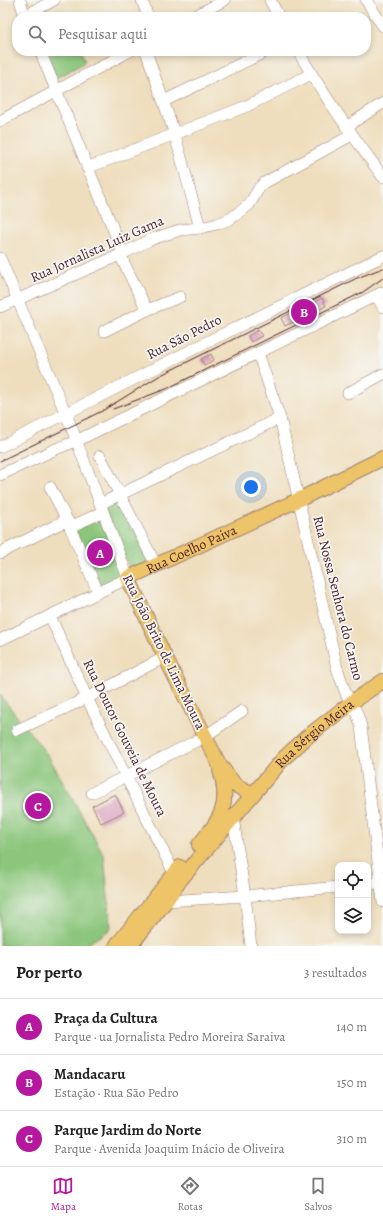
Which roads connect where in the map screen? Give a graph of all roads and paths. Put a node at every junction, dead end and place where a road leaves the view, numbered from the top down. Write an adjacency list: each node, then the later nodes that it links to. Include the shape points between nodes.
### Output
1 (20, 0): 7 (street)
2 (54, 0): 8 (street)
3 (142, 0): 9 (street)
4 (225, 0): 10 (street)
5 (270, 0): 11 (street)
6 (366, 0): 12 (street)
7 (24, 12)
8 (32, 12)
9 (146, 12)
10 (202, 12)
11 (276, 12)
12 (383, 26)
13 (42, 56): 19 (street)
14 (121, 56): 19 (street)
15 (148, 56): 20 (street)
16 (257, 56): 20 (street)
17 (301, 56): 18 (street)
18 (311, 74): 23 (street); 24 (street, via 247,106)
19 (56, 90): 22 (street); 25 (street)
20 (164, 102): 24 (street)
21 (383, 103): 23 (street, Rua Jornalista Luiz Gama)
22 (0, 121)
23 (349, 131): 26 (street); 27 (street, Rua Jornalista Luiz Gama, via 264,183 248,205 230,219)
24 (174, 135): 25 (street); 27 (street)
25 (87, 168): 28 (street)
26 (383, 177)
27 (200, 228): 28 (street, Rua Jornalista Luiz Gama, via 167,233)
28 (121, 254): 33 (street, Rua Jornalista Luiz Gama); 36 (street)
29 (383, 256): 41 (street, Rua São Pedro, via 219,336)
30 (0, 258): 33 (street, Rua João Brito de Lima Moura)
31 (380, 294): 35 (street); 38 (street)
32 (180, 297): 36 (street)
33 (17, 300): 34 (street, Rua Jornalista Luiz Gama); 41 (street, Rua João Brito de Lima Moura)
34 (0, 307)
35 (383, 307)
36 (147, 310): 37 (street)
37 (104, 331)
38 (258, 353): 42 (street, Rua Nossa Senhora do Carmo); 43 (street)
39 (383, 374): 40 (street)
40 (348, 393)
41 (66, 415): 43 (street, Rua João Brito de Lima Moura); 44 (street, Rua São Pedro)
42 (280, 418): 49 (street); 50 (street, Rua Nossa Senhora do Carmo)
43 (76, 441): 47 (street); 51 (street, Rua João Brito de Lima Moura)
44 (0, 447)
45 (100, 456): 49 (street)
46 (383, 458): 50 (main road, Rua Coelho Paiva)
47 (0, 475)
48 (50, 487): 52 (street)
49 (120, 495): 51 (street); 54 (street)
50 (298, 500): 54 (main road, Rua Coelho Paiva); 62 (street, Rua Nossa Senhora do Carmo, via 337,668 346,694)
51 (101, 508): 52 (street); 55 (street, Rua João Brito de Lima Moura)
52 (68, 523): 53 (street); 56 (street)
53 (0, 553)
54 (156, 565): 55 (main road, Rua Coelho Paiva)
55 (128, 578): 56 (street, Rua Coelho Paiva); 59 (main road, Rua João Brito de Lima Moura)
56 (98, 592): 57 (street, Rua Coelho Paiva)
57 (50, 616): 58 (street, Rua Coelho Paiva); 61 (street, Rua Doutor Gouveia de Moura)
58 (0, 640)
59 (165, 657): 61 (street); 65 (main road, Rua João Brito de Lima Moura)
60 (383, 681): 62 (main road, Rua Sérgio Meira)
61 (88, 698): 64 (street); 67 (street, Rua Doutor Gouveia de Moura)
62 (352, 702): 69 (main road, Rua Sérgio Meira, via 308,736); 72 (street, Rua Nossa Senhora do Carmo, via 361,726)
63 (242, 711): 65 (street)
64 (17, 730)
65 (204, 737): 66 (main road, Rua João Brito de Lima Moura); 67 (street)
66 (219, 764): 69 (main road, via 235,784); 71 (main road, via 225,789 224,807 220,817)
67 (126, 775): 68 (street); 71 (street, Rua Doutor Gouveia de Moura)
68 (92, 793)
69 (253, 794): 70 (main road, Rua Sérgio Meira)
70 (233, 817): 75 (street); 76 (main road, Rua Sérgio Meira)
71 (174, 873): 78 (main road)
72 (382, 882): 73 (street); 77 (street, Rua Nossa Senhora do Carmo)
73 (371, 884)
74 (335, 887): 75 (street)
75 (245, 896): 76 (street); 80 (street)
76 (166, 901): 79 (main road, Rua Sérgio Meira)
77 (383, 902)
78 (116, 946)
79 (130, 946)
80 (251, 946)

